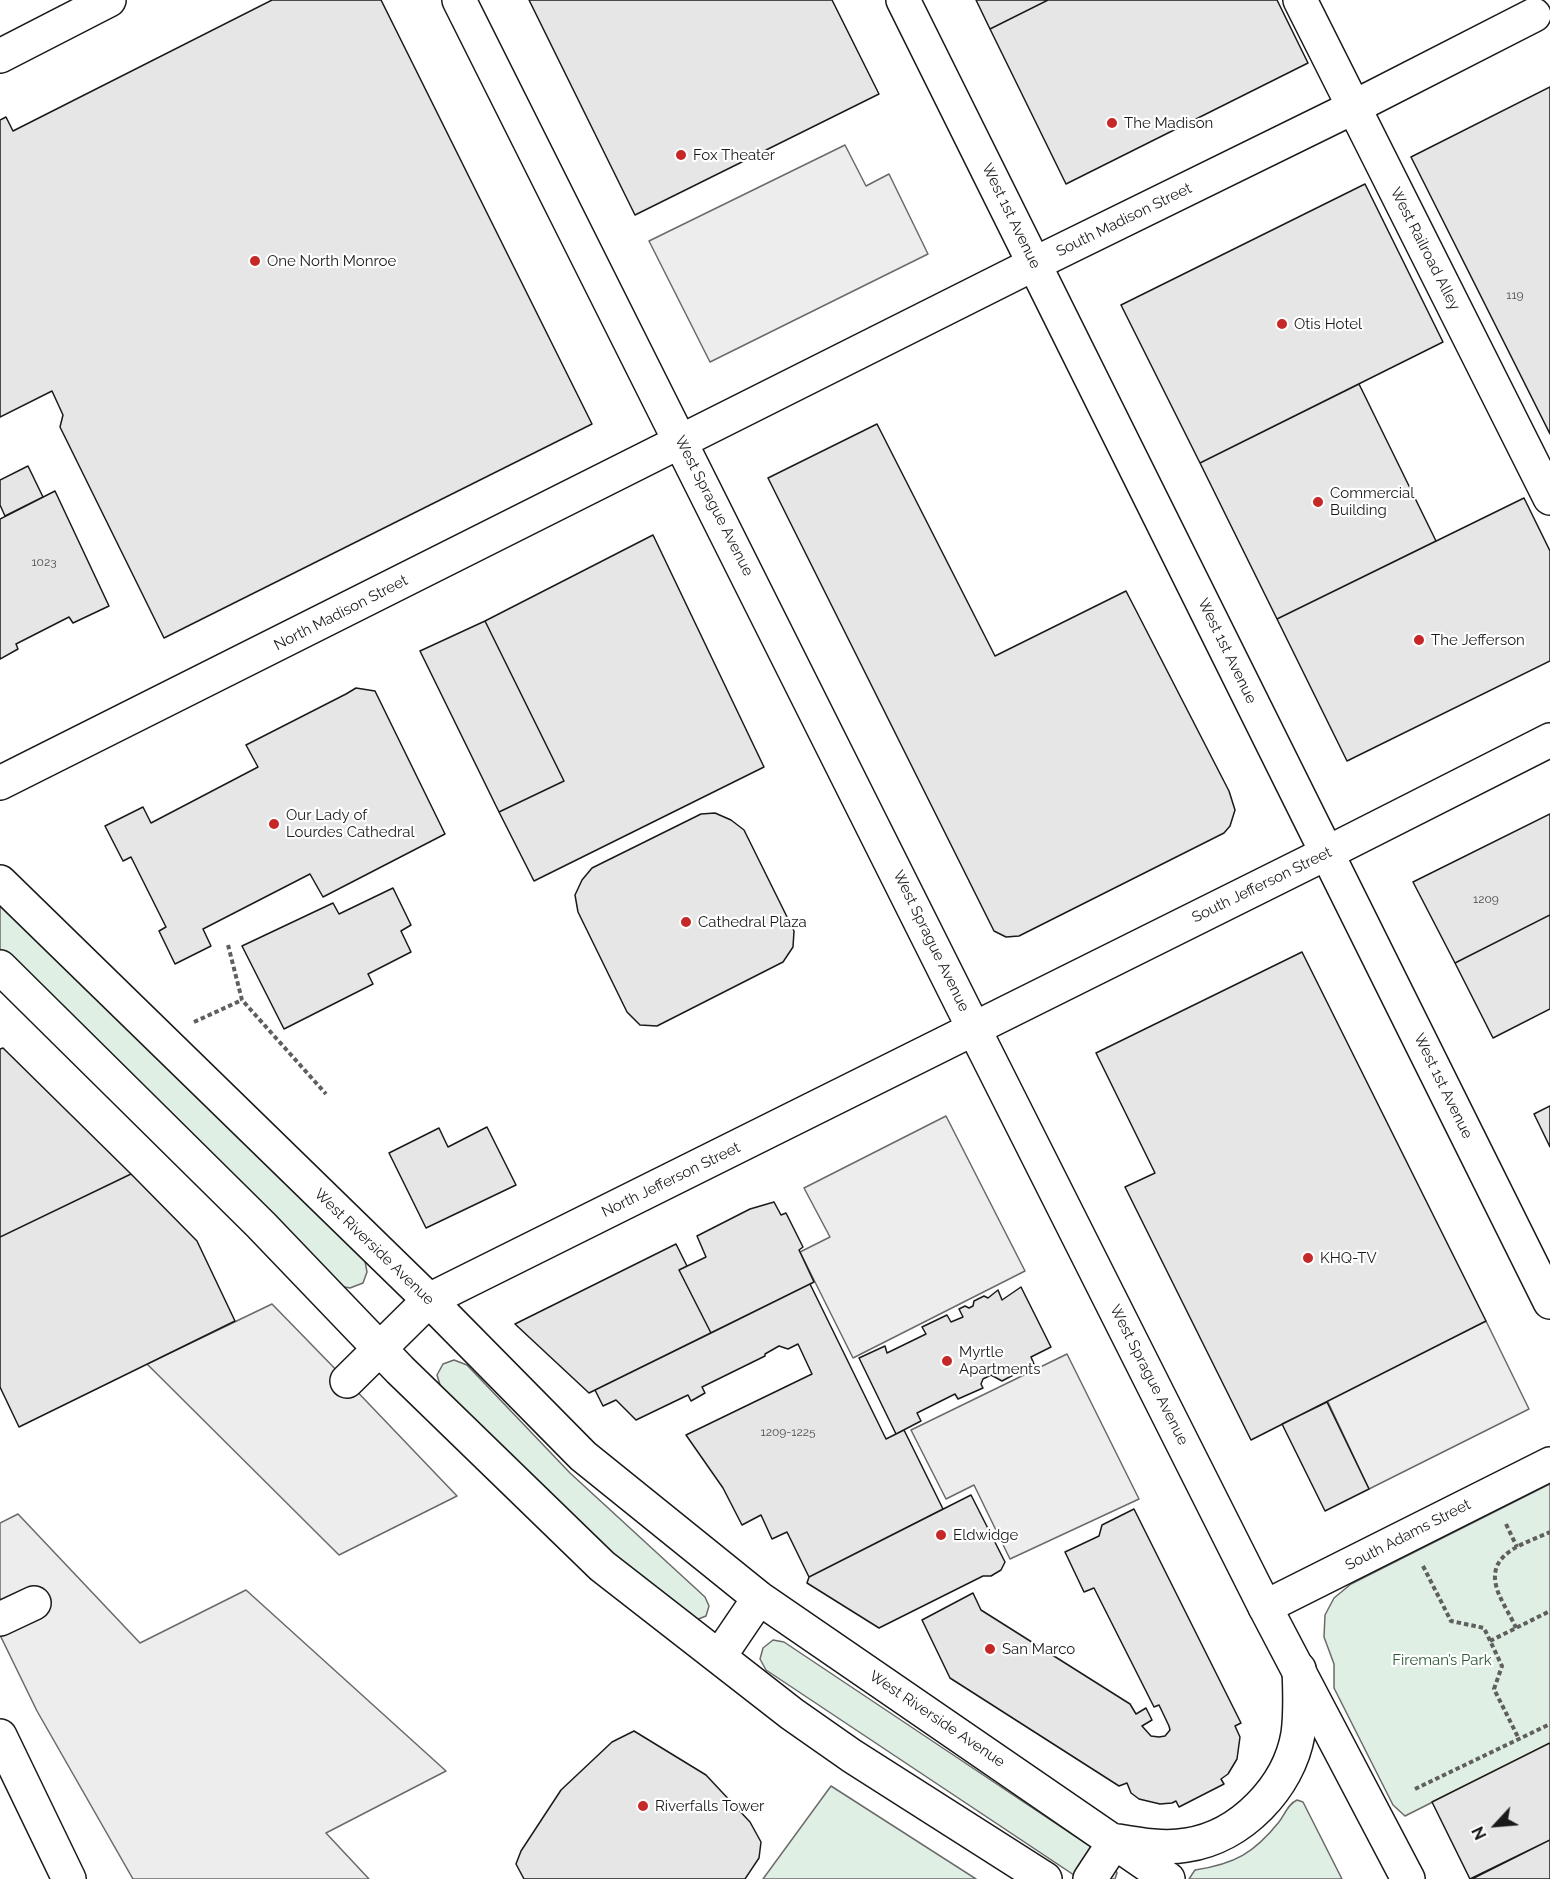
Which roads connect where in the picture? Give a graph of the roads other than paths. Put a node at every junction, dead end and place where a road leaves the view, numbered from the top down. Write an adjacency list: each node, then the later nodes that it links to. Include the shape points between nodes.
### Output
1 (109, 0): 6 (street)
2 (459, 0): 9 (street, West Sprague Avenue)
3 (903, 0): 8 (street, West 1st Avenue)
4 (1300, 0): 7 (street, West Railroad Alley)
5 (1534, 15): 7 (street, South Madison Street)
6 (0, 56)
7 (1354, 107): 8 (street, South Madison Street); 10 (street, West Railroad Alley)
8 (1034, 264): 9 (street, South Madison Street); 13 (street, West 1st Avenue)
9 (682, 442): 12 (street, North Madison Street); 16 (street, West Sprague Avenue)
10 (1550, 498)
11 (1550, 740): 13 (street, South Jefferson Street)
12 (0, 783)
13 (1327, 853): 16 (street, South Jefferson Street); 18 (street, West 1st Avenue)
14 (0, 882): 17 (street, West Riverside Avenue)
15 (0, 967): 19 (street, via 261,1225)
16 (974, 1029): 17 (street, North Jefferson Street); 24 (street, West Sprague Avenue)
17 (429, 1300): 19 (street, North Jefferson Street); 22 (street, West Riverside Avenue, via 583,1456)
18 (1550, 1302)
19 (379, 1348): 20 (street, North Jefferson Street); 26 (street, via 602,1566)
20 (346, 1381)
21 (1550, 1464): 24 (street, South Adams Street)
22 (759, 1598): 26 (street); 29 (street, West Riverside Avenue)
23 (34, 1603): 25 (street)
24 (1265, 1607): 27 (street, West Sprague Avenue)
25 (0, 1619)
26 (719, 1657): 31 (street, via 852,1756)
27 (1299, 1669): 29 (street, via 1298,1734 1292,1757 1270,1795 1250,1815 1208,1841 1187,1846); 34 (street, West Sprague Avenue)
28 (0, 1736): 30 (street)
29 (1114, 1841): 32 (street); 33 (street, West Riverside Avenue)
30 (69, 1879)
31 (1045, 1879)
32 (1090, 1879)
33 (1168, 1879)
34 (1408, 1879)

